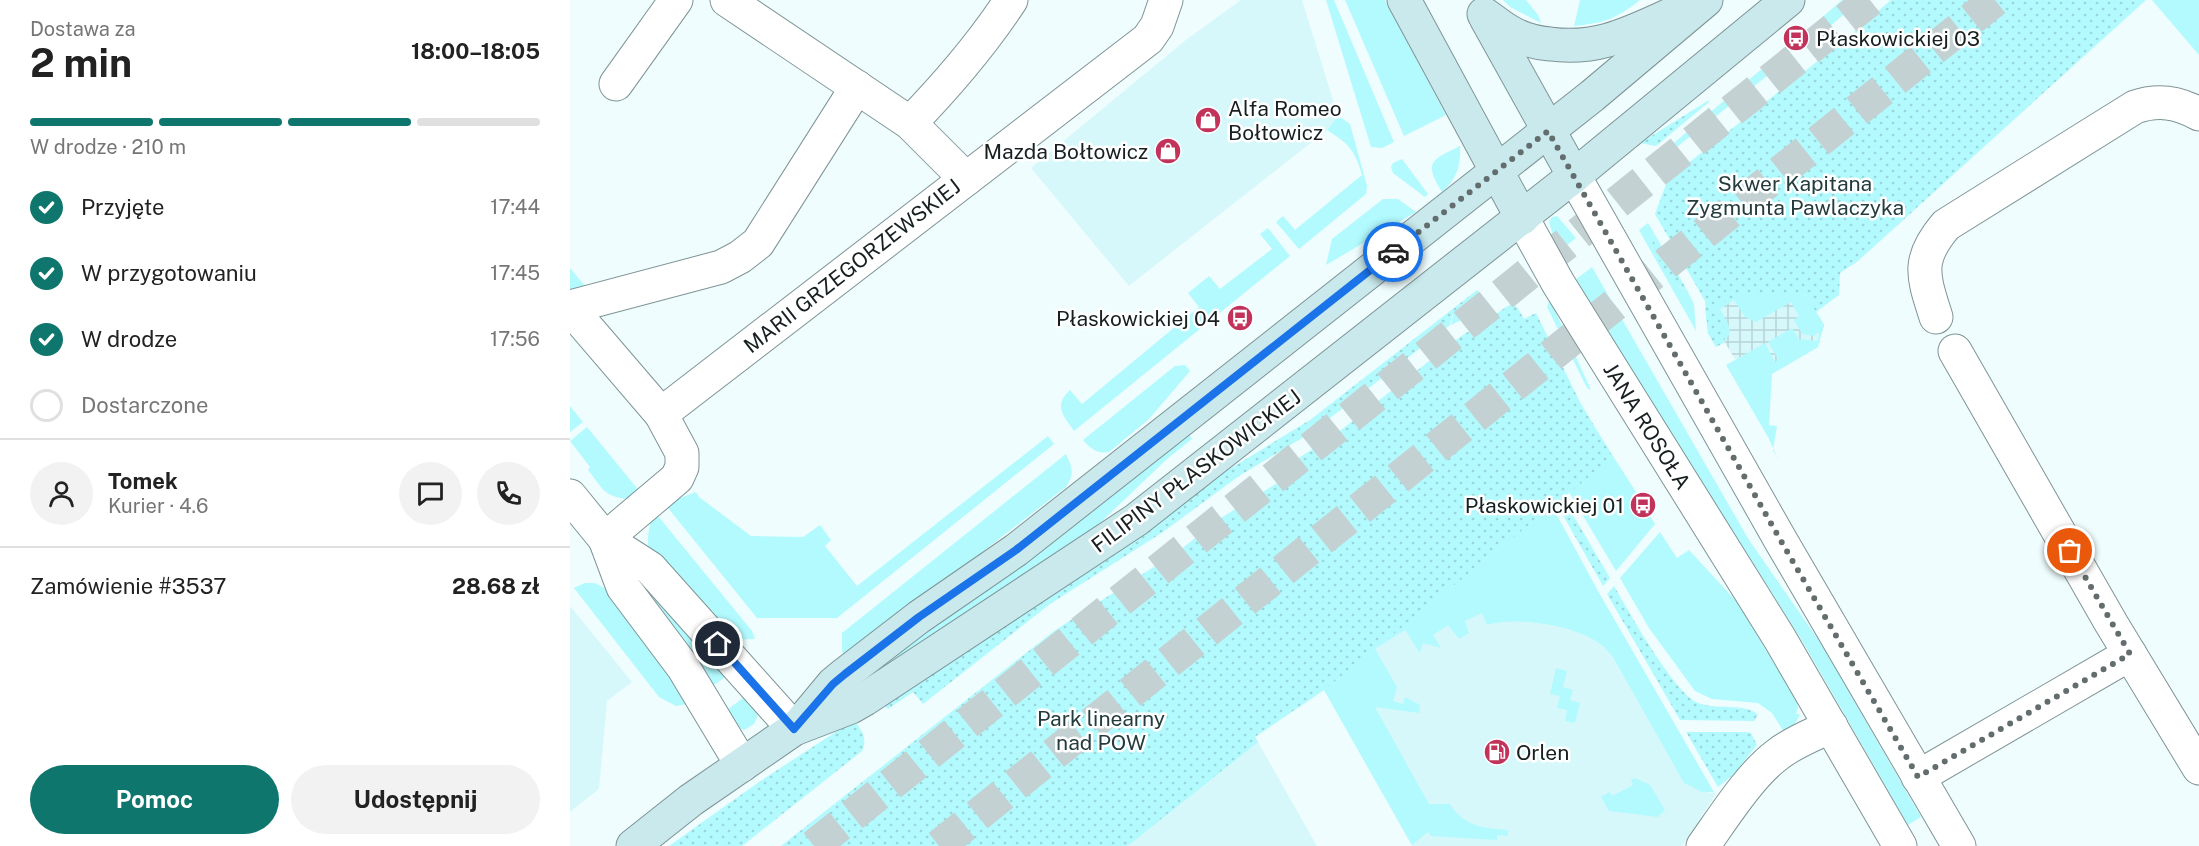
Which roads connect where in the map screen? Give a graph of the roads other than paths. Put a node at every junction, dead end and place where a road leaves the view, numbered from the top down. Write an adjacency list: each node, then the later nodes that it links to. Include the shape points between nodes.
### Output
1 (676, 0): 9 (street)
2 (727, 0): 10 (street, MARII GRZEGORZEWSKIEJ)
3 (1011, 0): 12 (street, via 994,27)
4 (1166, 0): 16 (street, via 1148,39)
5 (1404, 0): 14 (main road, JANA ROSOŁA)
6 (1705, 0): 8 (main road, via 1610,40 1585,46 1530,40 1512,33); 13 (main road, FILIPINY PŁASKOWICKIEJ)
7 (1788, 0): 15 (main road, FILIPINY PŁASKOWICKIEJ)
8 (1481, 7): 13 (main road)
9 (616, 84)
10 (857, 87): 12 (street, MARII GRZEGORZEWSKIEJ); 18 (street, via 758,243 740,257 721,267)
11 (2199, 114): 19 (street, via 2173,103 2135,107 1946,225 1934,239 1923,265)
12 (910, 123): 16 (street, MARII GRZEGORZEWSKIEJ)
13 (1548, 131): 14 (main road, FILIPINY PŁASKOWICKIEJ); 15 (main road)
14 (1496, 172): 17 (main road, JANA ROSOŁA); 26 (main road, FILIPINY PŁASKOWICKIEJ, via 1016,550 845,674)
15 (1574, 176): 17 (main road, FILIPINY PŁASKOWICKIEJ); 29 (street)
16 (966, 179): 21 (street, MARII GRZEGORZEWSKIEJ)
17 (1522, 218): 25 (street, JANA ROSOŁA, via 1558,283); 26 (main road, FILIPINY PŁASKOWICKIEJ, via 1112,537 865,699)
18 (570, 308): 21 (street)
19 (1936, 317)
20 (1955, 351): 24 (street)
21 (661, 414): 23 (street, via 682,453 680,472)
22 (570, 496): 23 (street)
23 (605, 539): 26 (street, via 650,568); 27 (street, via 623,587 683,667)
24 (2130, 654): 28 (street); 29 (street)
25 (1831, 726): 31 (street, via 1775,756); 32 (street, JANA ROSOŁA)
26 (794, 729): 27 (main road, FILIPINY PŁASKOWICKIEJ)
27 (742, 765): 30 (main road, FILIPINY PŁASKOWICKIEJ)
28 (2199, 768)
29 (1918, 777): 33 (street)
30 (633, 846)
31 (1703, 846)
32 (1900, 846)
33 (1959, 846)

